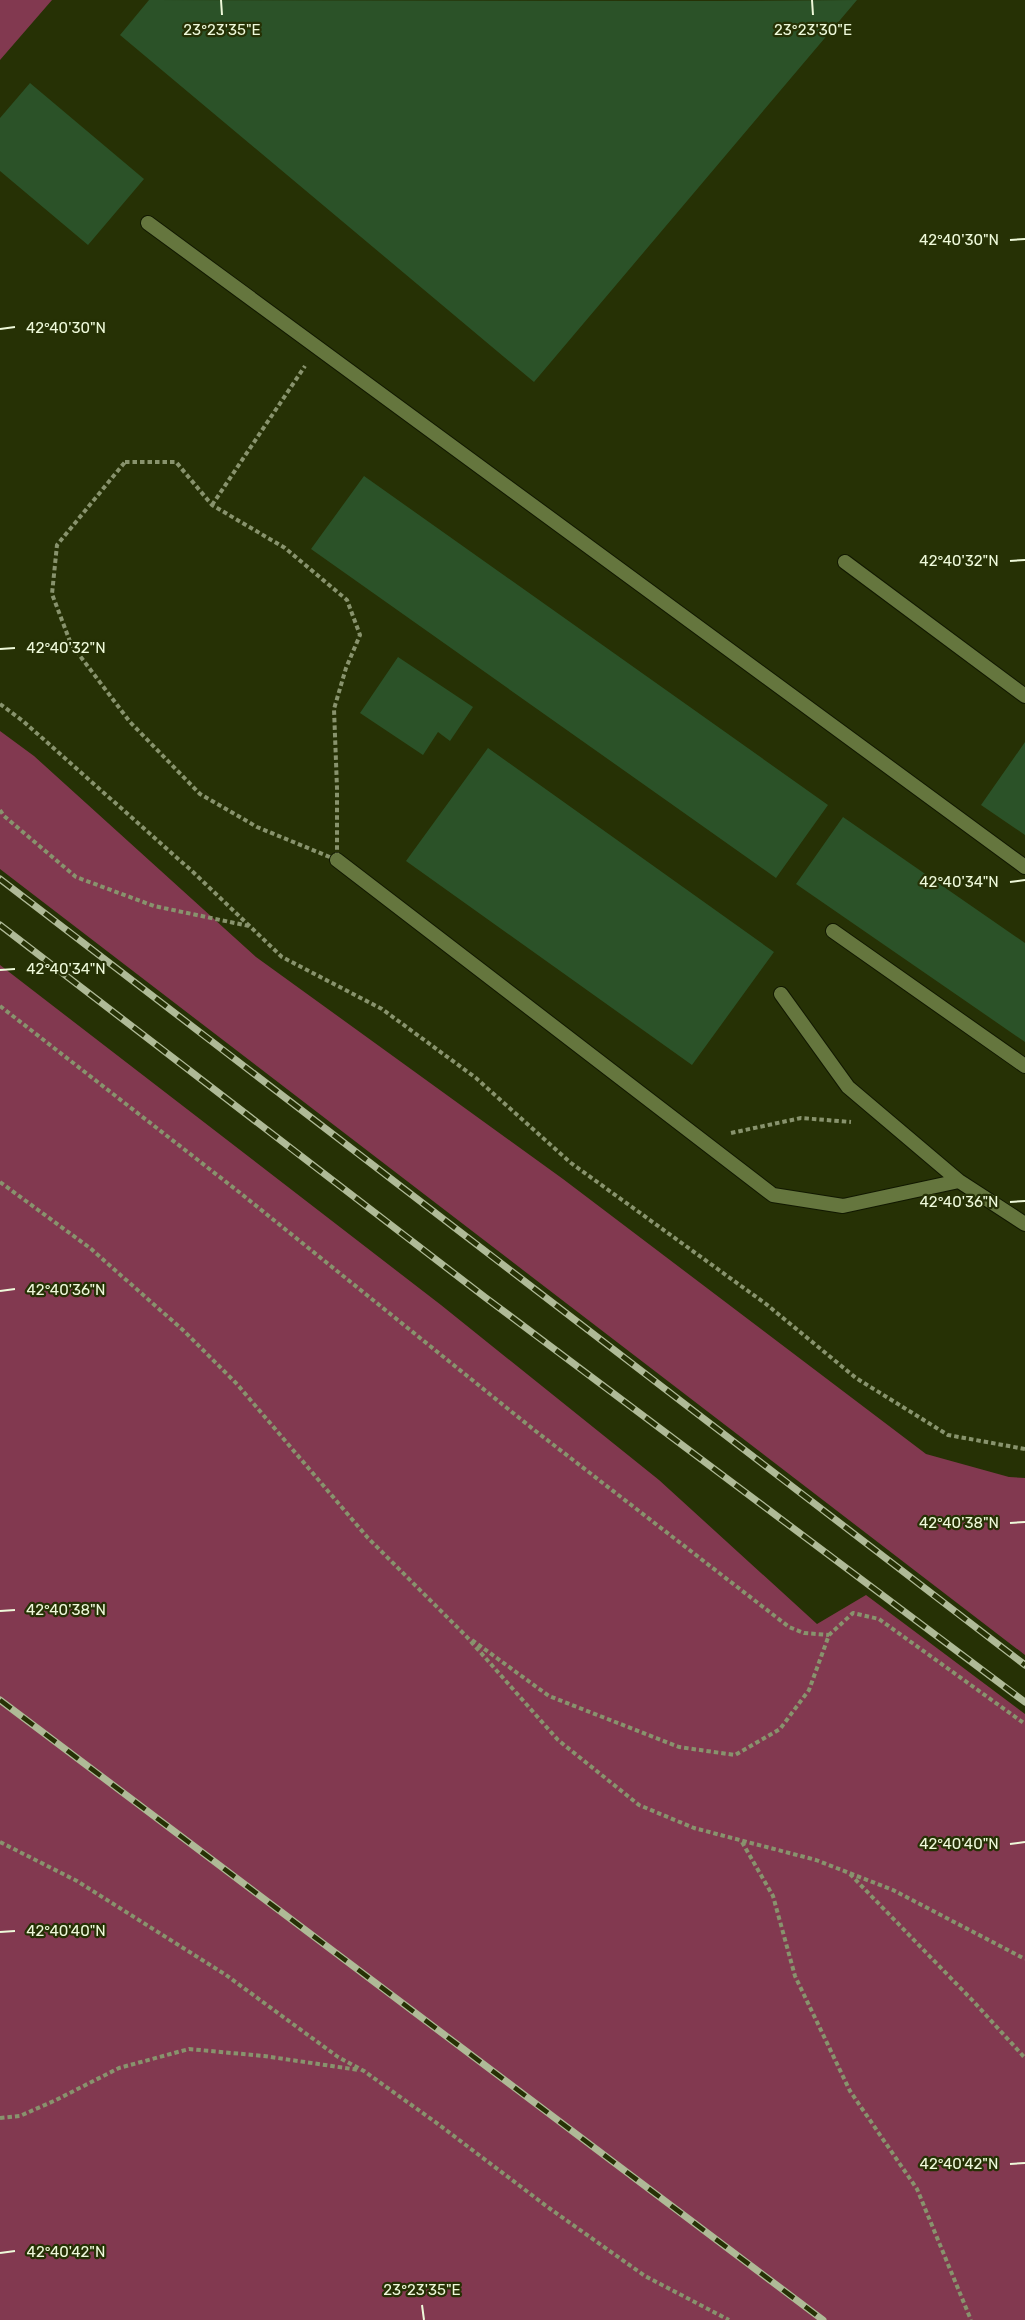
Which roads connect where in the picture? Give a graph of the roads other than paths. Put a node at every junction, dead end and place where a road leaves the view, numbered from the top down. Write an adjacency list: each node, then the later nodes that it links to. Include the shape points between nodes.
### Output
1 (148, 223): 5 (lane)
2 (845, 562): 3 (lane)
3 (1025, 696)
4 (337, 860): 9 (lane, via 773,1195 843,1206)
5 (1025, 867)
6 (832, 931): 8 (lane)
7 (781, 994): 9 (lane, via 848,1087)
8 (1025, 1066)
9 (959, 1181): 10 (lane)
10 (1025, 1224)

